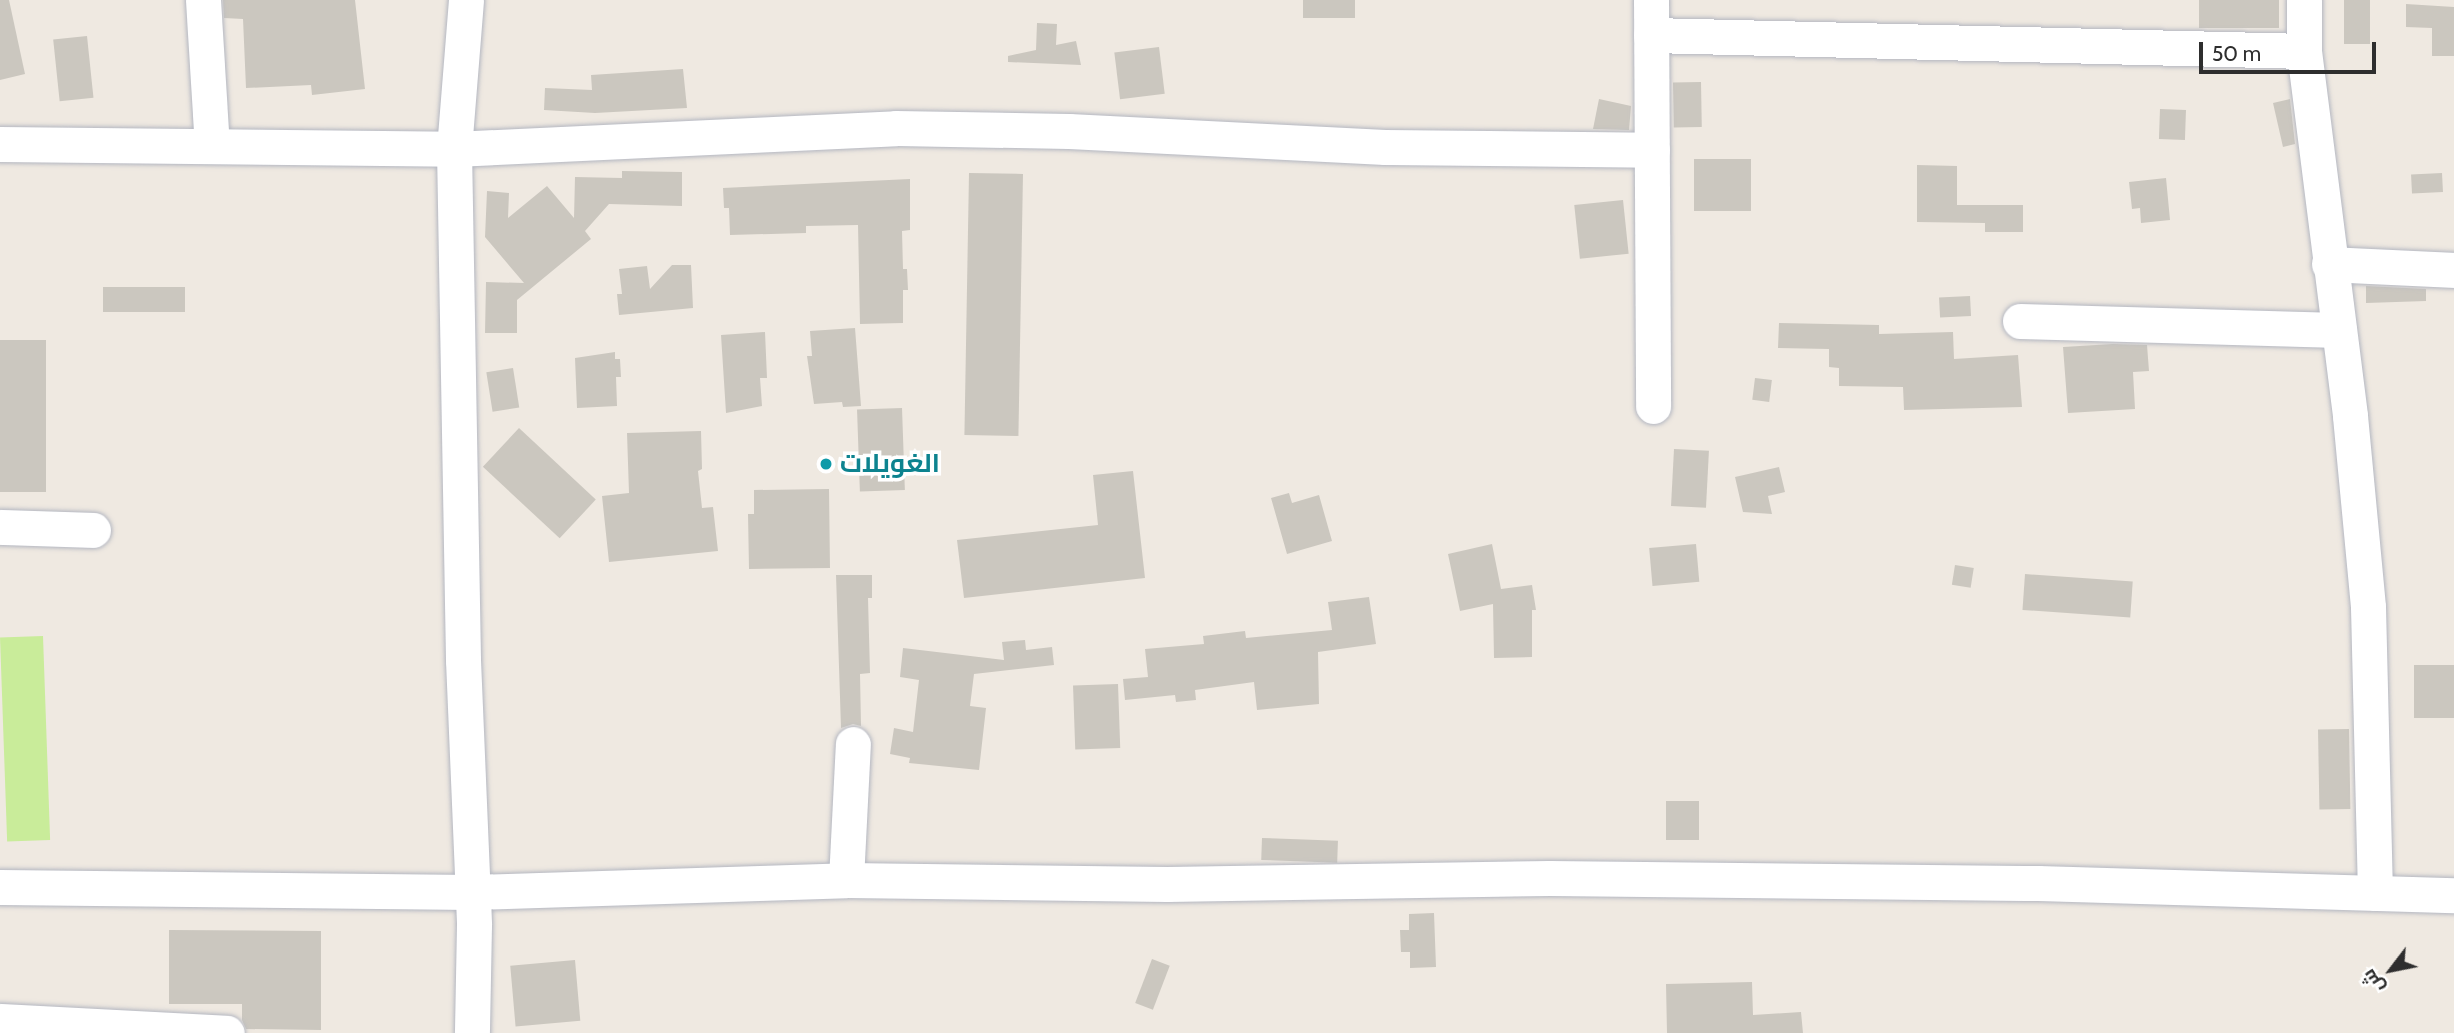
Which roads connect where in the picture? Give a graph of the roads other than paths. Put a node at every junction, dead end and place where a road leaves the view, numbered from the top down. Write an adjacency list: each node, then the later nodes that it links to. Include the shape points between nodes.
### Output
1 (203, 0): 8 (street)
2 (466, 0): 9 (street)
3 (1651, 0): 5 (street)
4 (2304, 0): 6 (street)
5 (1651, 35): 6 (street); 10 (street)
6 (2304, 51): 11 (street)
7 (0, 144): 8 (street)
8 (212, 146): 9 (street)
9 (454, 149): 10 (street, via 896,128 1069,131 1385,147); 21 (street)
10 (1652, 150): 15 (street)
11 (2329, 264): 12 (street); 14 (street)
12 (2454, 270)
13 (2020, 321): 14 (street)
14 (2339, 330): 22 (street, via 2368,607)
15 (1653, 406)
16 (0, 527): 17 (street)
17 (93, 530)
18 (853, 744): 19 (street)
19 (846, 880): 21 (street); 22 (street, via 1167,884 1768,879)
20 (0, 887): 21 (street)
21 (472, 892): 26 (street)
22 (2375, 893): 23 (street)
23 (2454, 895)
24 (0, 1021): 25 (street)
25 (227, 1033)
26 (472, 1033)

